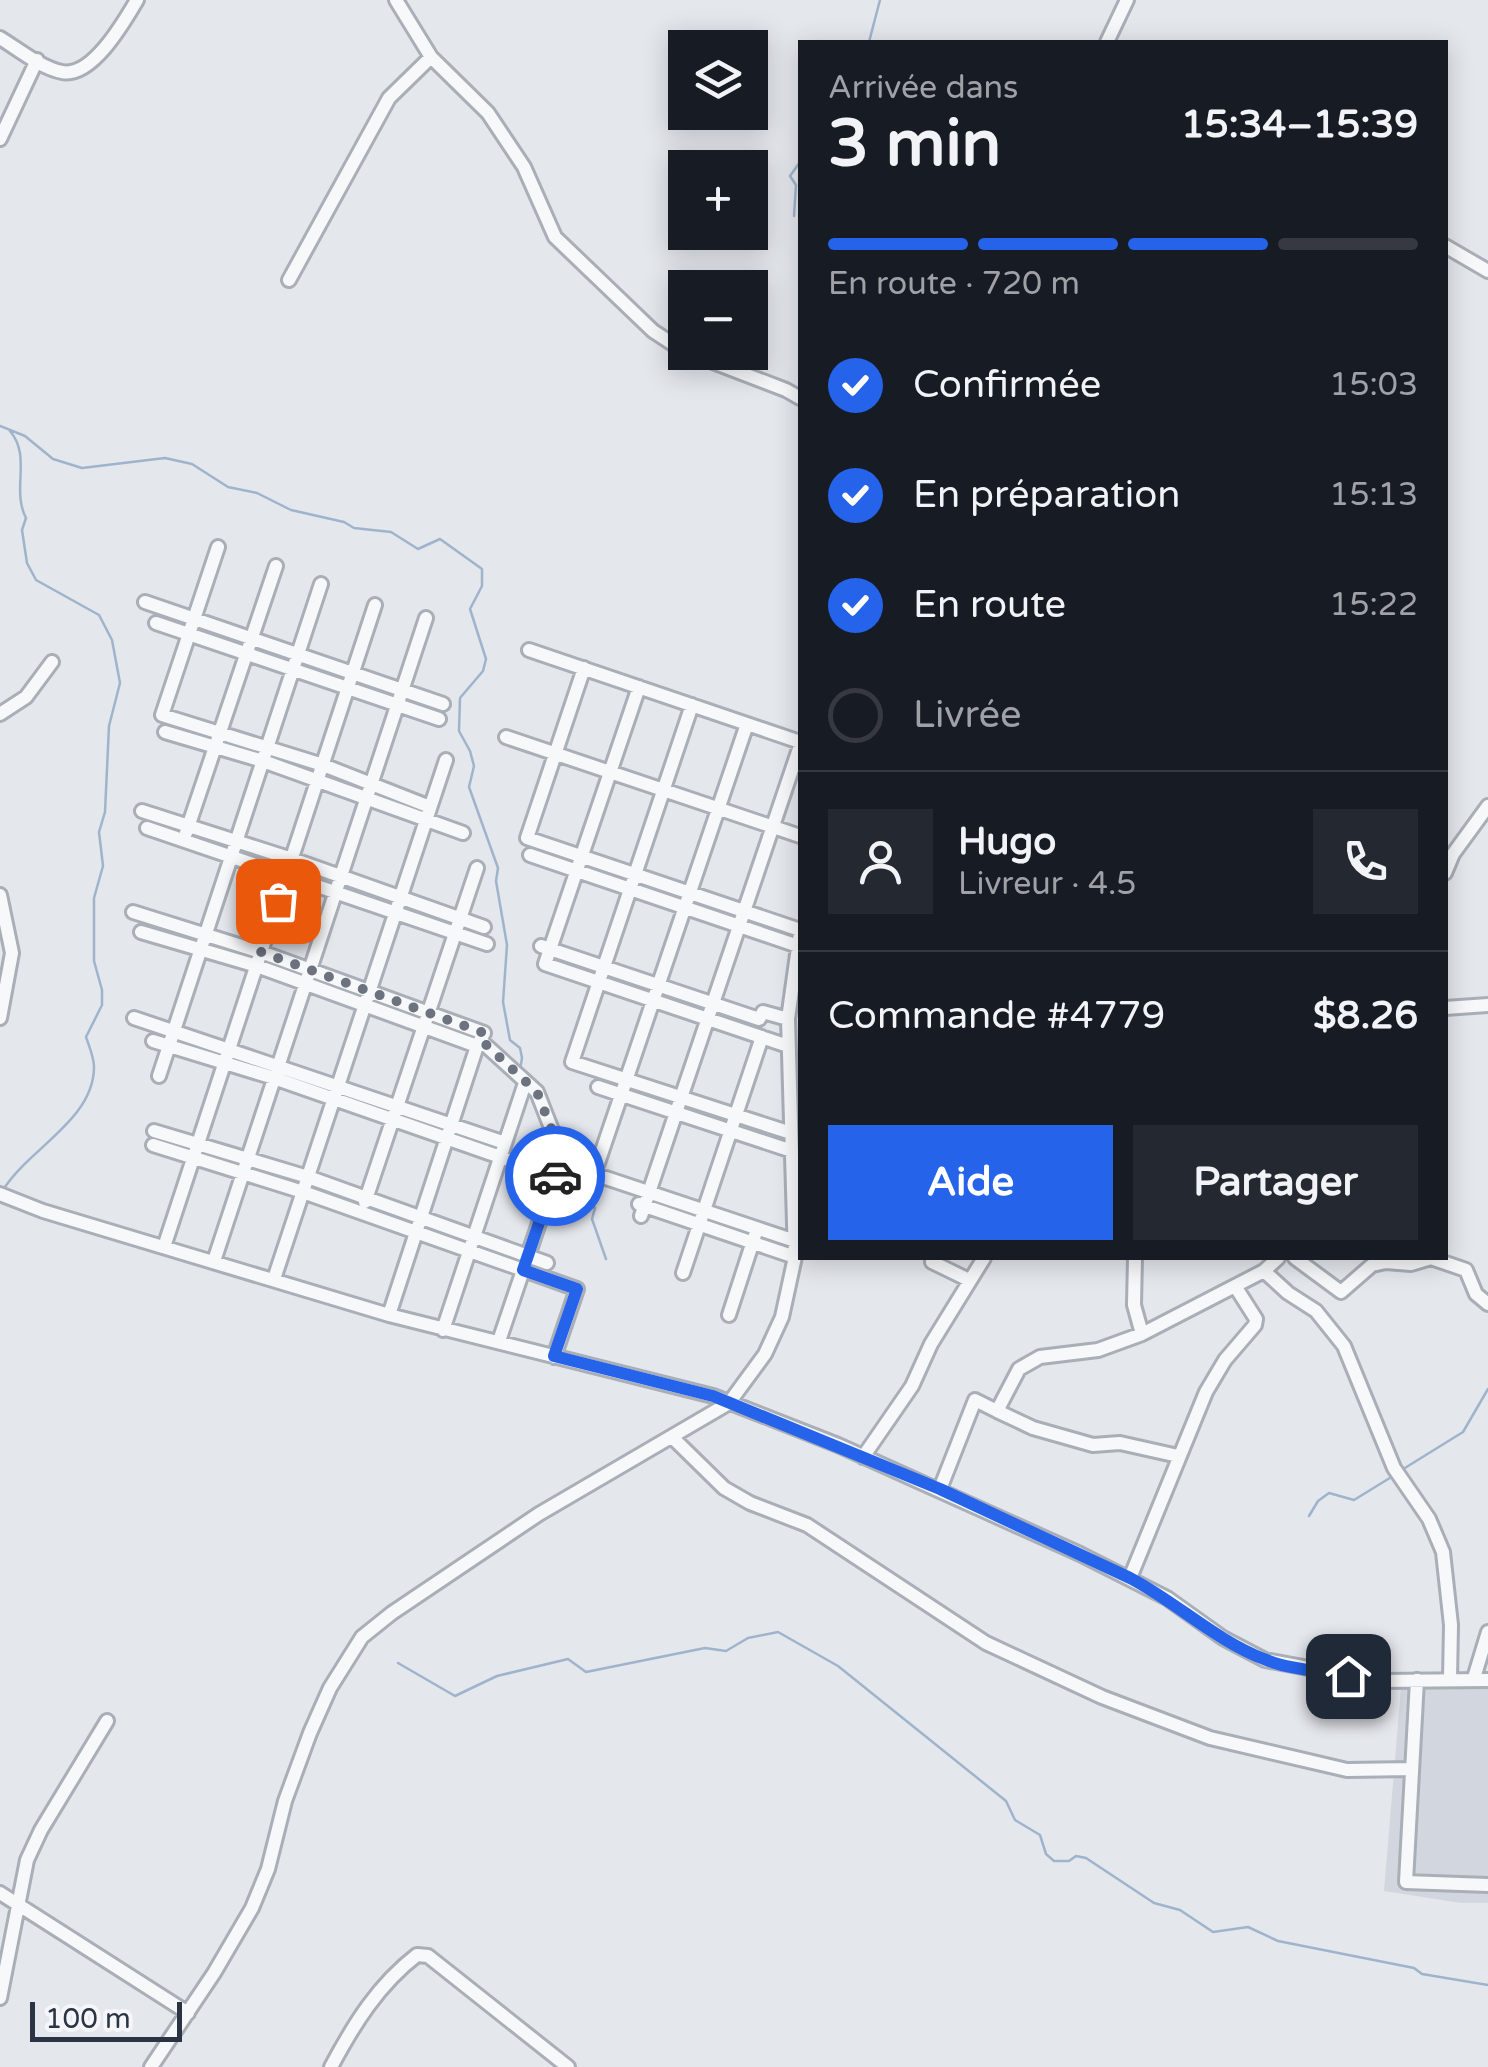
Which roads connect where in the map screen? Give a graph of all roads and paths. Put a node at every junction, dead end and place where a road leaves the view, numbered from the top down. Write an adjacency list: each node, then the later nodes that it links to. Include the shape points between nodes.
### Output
1 (137, 0): 7 (street, via 99,55 80,70 62,72)
2 (396, 0): 6 (street)
3 (1127, 0): 5 (street)
4 (0, 38): 7 (street)
5 (1108, 40)
6 (430, 57): 11 (street, via 389,98); 12 (street, via 488,113 524,167 556,236)
7 (37, 60): 8 (street)
8 (0, 139)
9 (1448, 248): 10 (street)
10 (1488, 271)
11 (289, 280)
12 (668, 341)
13 (733, 370): 14 (street)
14 (798, 397)
15 (218, 547): 21 (street)
16 (276, 566): 24 (street)
17 (321, 584): 27 (street)
18 (145, 602): 21 (street)
19 (375, 605): 31 (street)
20 (426, 618): 34 (street)
21 (194, 619): 23 (street); 24 (street)
22 (156, 623): 23 (street)
23 (189, 634): 26 (street); 43 (street, via 162,715)
24 (252, 638): 26 (street); 27 (street)
25 (529, 650): 29 (street)
26 (247, 654): 30 (street); 43 (street)
27 (298, 654): 30 (street); 31 (street)
28 (52, 662): 38 (street, via 26,697)
29 (584, 668): 32 (street); 46 (street)
30 (293, 669): 33 (street); 47 (street)
31 (353, 673): 33 (street); 34 (street)
32 (638, 687): 37 (street); 50 (street)
33 (348, 688): 36 (street); 49 (street)
34 (402, 690): 35 (street); 36 (street)
35 (443, 704)
36 (398, 705): 39 (street); 52 (street)
37 (692, 705): 40 (street); 53 (street)
38 (0, 714)
39 (439, 719)
40 (747, 724): 44 (street); 56 (street)
41 (165, 732): 43 (street)
42 (506, 738): 46 (street)
43 (218, 740): 47 (street); 62 (street)
44 (798, 743)
45 (798, 750): 59 (street)
46 (555, 754): 50 (street); 68 (street, via 527,838)
47 (265, 755): 49 (street); 51 (street); 64 (street)
48 (446, 760): 58 (street)
49 (323, 765): 51 (street); 52 (street)
50 (610, 772): 53 (street); 68 (street)
51 (318, 781): 54 (street); 67 (street)
52 (371, 784): 54 (street); 58 (street)
53 (664, 790): 56 (street); 73 (street)
54 (366, 798): 58 (street); 72 (street)
55 (1488, 806): 69 (street)
56 (718, 808): 59 (street); 75 (street)
57 (142, 811): 62 (street)
58 (428, 814): 61 (street); 77 (street)
59 (772, 826): 63 (street); 79 (street)
60 (146, 828): 62 (street)
61 (463, 833)
62 (186, 834): 64 (street); 66 (street)
63 (798, 835)
64 (236, 842): 66 (street); 67 (street)
65 (530, 855): 68 (street)
66 (231, 856): 71 (street); 87 (street)
67 (292, 858): 71 (street); 72 (street)
68 (579, 864): 73 (street); 92 (street)
69 (1448, 867)
70 (477, 868): 82 (street)
71 (286, 876): 74 (street); 94 (street)
72 (341, 876): 74 (street); 77 (street)
73 (633, 882): 75 (street); 78 (street); 96 (street)
74 (336, 892): 81 (street); 97 (street)
75 (690, 893): 78 (street); 79 (street)
76 (0, 895): 98 (street, via 12,953)
77 (400, 898): 81 (street); 82 (street)
78 (685, 908): 83 (street); 100 (street)
79 (744, 911): 83 (street); 88 (street)
80 (133, 912): 87 (street)
81 (396, 913): 86 (street); 101 (street)
82 (460, 919): 84 (street); 86 (street)
83 (739, 926): 89 (street); 103 (street)
84 (484, 927)
85 (140, 932): 93 (street)
86 (455, 933): 91 (street); 110 (street)
87 (206, 935): 93 (street); 94 (street)
88 (798, 936)
89 (798, 936)
90 (798, 943): 109 (street)
91 (487, 944)
92 (546, 948): 96 (street); 99 (street, via 545,964)
93 (200, 950): 95 (street); 111 (street)
94 (261, 952): 95 (street); 97 (street)
95 (256, 966): 97 (street); 117 (street)
96 (604, 968): 99 (street); 100 (street)
97 (308, 977): 101 (street); 119 (street)
98 (4, 978): 106 (street)
99 (599, 982): 102 (street); 121 (street, via 572,1062)
100 (658, 986): 102 (street); 103 (street)
101 (367, 998): 110 (street); 124 (street)
102 (653, 1000): 108 (street); 121 (street)
103 (713, 1004): 108 (street); 109 (street, via 759,1019 763,1012)
104 (1488, 1005): 105 (street)
105 (1448, 1008)
106 (0, 1018)
107 (134, 1018): 111 (street)
108 (708, 1018): 112 (street); 126 (street)
109 (788, 1018): 116 (street)
110 (426, 1020): 114 (street, via 484,1033); 128 (street)
111 (174, 1030): 115 (street); 117 (street)
112 (762, 1037): 116 (street); 130 (street)
113 (152, 1040): 115 (street)
114 (479, 1043): 122 (street); 131 (street)
115 (169, 1046): 118 (street); 120 (street)
116 (788, 1046): 127 (street)
117 (230, 1048): 118 (street); 119 (street)
118 (225, 1062): 119 (street); 136 (street)
119 (276, 1071): 124 (street); 139 (street)
120 (159, 1076)
121 (626, 1080): 125 (street); 126 (street)
122 (525, 1083): 135 (street); 142 (street, via 537,1092 566,1166 563,1179)
123 (598, 1087): 125 (street)
124 (336, 1092): 128 (street); 143 (street)
125 (622, 1094): 129 (street); 140 (street)
126 (681, 1097): 129 (street); 130 (street)
127 (794, 1097): 133 (street)
128 (395, 1112): 131 (street); 147 (street)
129 (676, 1112): 132 (street); 148 (street)
130 (736, 1115): 132 (street); 133 (street)
131 (449, 1131): 135 (street); 138 (street); 150 (street)
132 (731, 1131): 137 (street); 151 (street)
133 (791, 1133): 137 (street)
134 (153, 1138): 136 (street)
135 (505, 1142): 138 (street)
136 (196, 1151): 139 (street); 141 (street); 157 (street)
137 (792, 1152): 154 (street)
138 (500, 1157): 142 (street); 156 (street)
139 (248, 1159): 141 (street); 143 (street)
140 (598, 1162)
141 (243, 1173): 145 (street); 166 (street)
142 (555, 1176): 167 (street)
143 (308, 1177): 145 (street); 147 (street)
144 (606, 1178): 148 (street)
145 (303, 1192): 149 (street); 171 (street)
146 (2, 1195): 157 (street)
147 (367, 1198): 149 (street); 150 (street)
148 (643, 1204): 151 (street)
149 (362, 1213): 153 (street)
150 (421, 1217): 153 (street); 156 (street)
151 (702, 1218): 152 (street); 155 (street); 170 (street)
152 (758, 1228): 154 (street); 155 (street)
153 (416, 1232): 156 (street); 176 (street)
154 (795, 1241): 158 (street)
155 (753, 1242): 158 (street); 175 (street)
156 (472, 1244): 167 (street); 177 (street)
157 (164, 1247): 166 (street)
158 (795, 1257): 181 (street, via 782,1317 765,1354)
159 (933, 1260): 172 (street)
160 (983, 1260): 172 (street)
161 (1134, 1260): 178 (street)
162 (1276, 1260): 169 (street)
163 (1298, 1260): 164 (street, via 1341,1292 1372,1265)
164 (1424, 1260)
165 (1437, 1260): 174 (street, via 1466,1270)
166 (214, 1261): 171 (street)
167 (525, 1263): 168 (street); 179 (street); 180 (street, via 577,1289)
168 (547, 1263)
169 (1264, 1271): 173 (street); 189 (street, via 1316,1311 1344,1346 1397,1472 1429,1519 1442,1552)
170 (683, 1273)
171 (274, 1279): 176 (street)
172 (969, 1280): 185 (street, via 912,1386)
173 (1235, 1286): 178 (street); 184 (street, via 1255,1325 1206,1392)
174 (1488, 1304)
175 (729, 1314)
176 (389, 1315): 177 (street)
177 (443, 1330): 179 (street)
178 (1142, 1334): 182 (street, via 1098,1350 1040,1357 1019,1369)
179 (498, 1340): 180 (street)
180 (554, 1356): 181 (street)
181 (729, 1402): 183 (street); 185 (street)
182 (997, 1411): 184 (street, via 1093,1445 1120,1443); 186 (street, via 975,1400)
183 (672, 1436): 193 (street, via 724,1488 750,1504 807,1525 986,1643 1102,1697 1210,1738 1347,1770); 198 (street, via 539,1514 362,1637 310,1733 252,1908)
184 (1178, 1456): 187 (street)
185 (864, 1457): 186 (street)
186 (940, 1489): 187 (street)
187 (1130, 1578): 191 (street, via 1265,1660 1378,1680)
188 (1488, 1632): 190 (street)
189 (1450, 1679): 190 (street); 191 (street)
190 (1481, 1679)
191 (1417, 1680): 193 (street)
192 (108, 1721): 196 (street, via 41,1830)
193 (1412, 1769): 194 (street, via 1406,1882)
194 (1488, 1885)
195 (0, 1894): 196 (street)
196 (18, 1905): 197 (street); 198 (street)
197 (0, 1998)
198 (188, 2013): 199 (street)
199 (151, 2067)
200 (331, 2067): 201 (street, via 393,1973 417,1955 428,1956)
201 (568, 2067)

